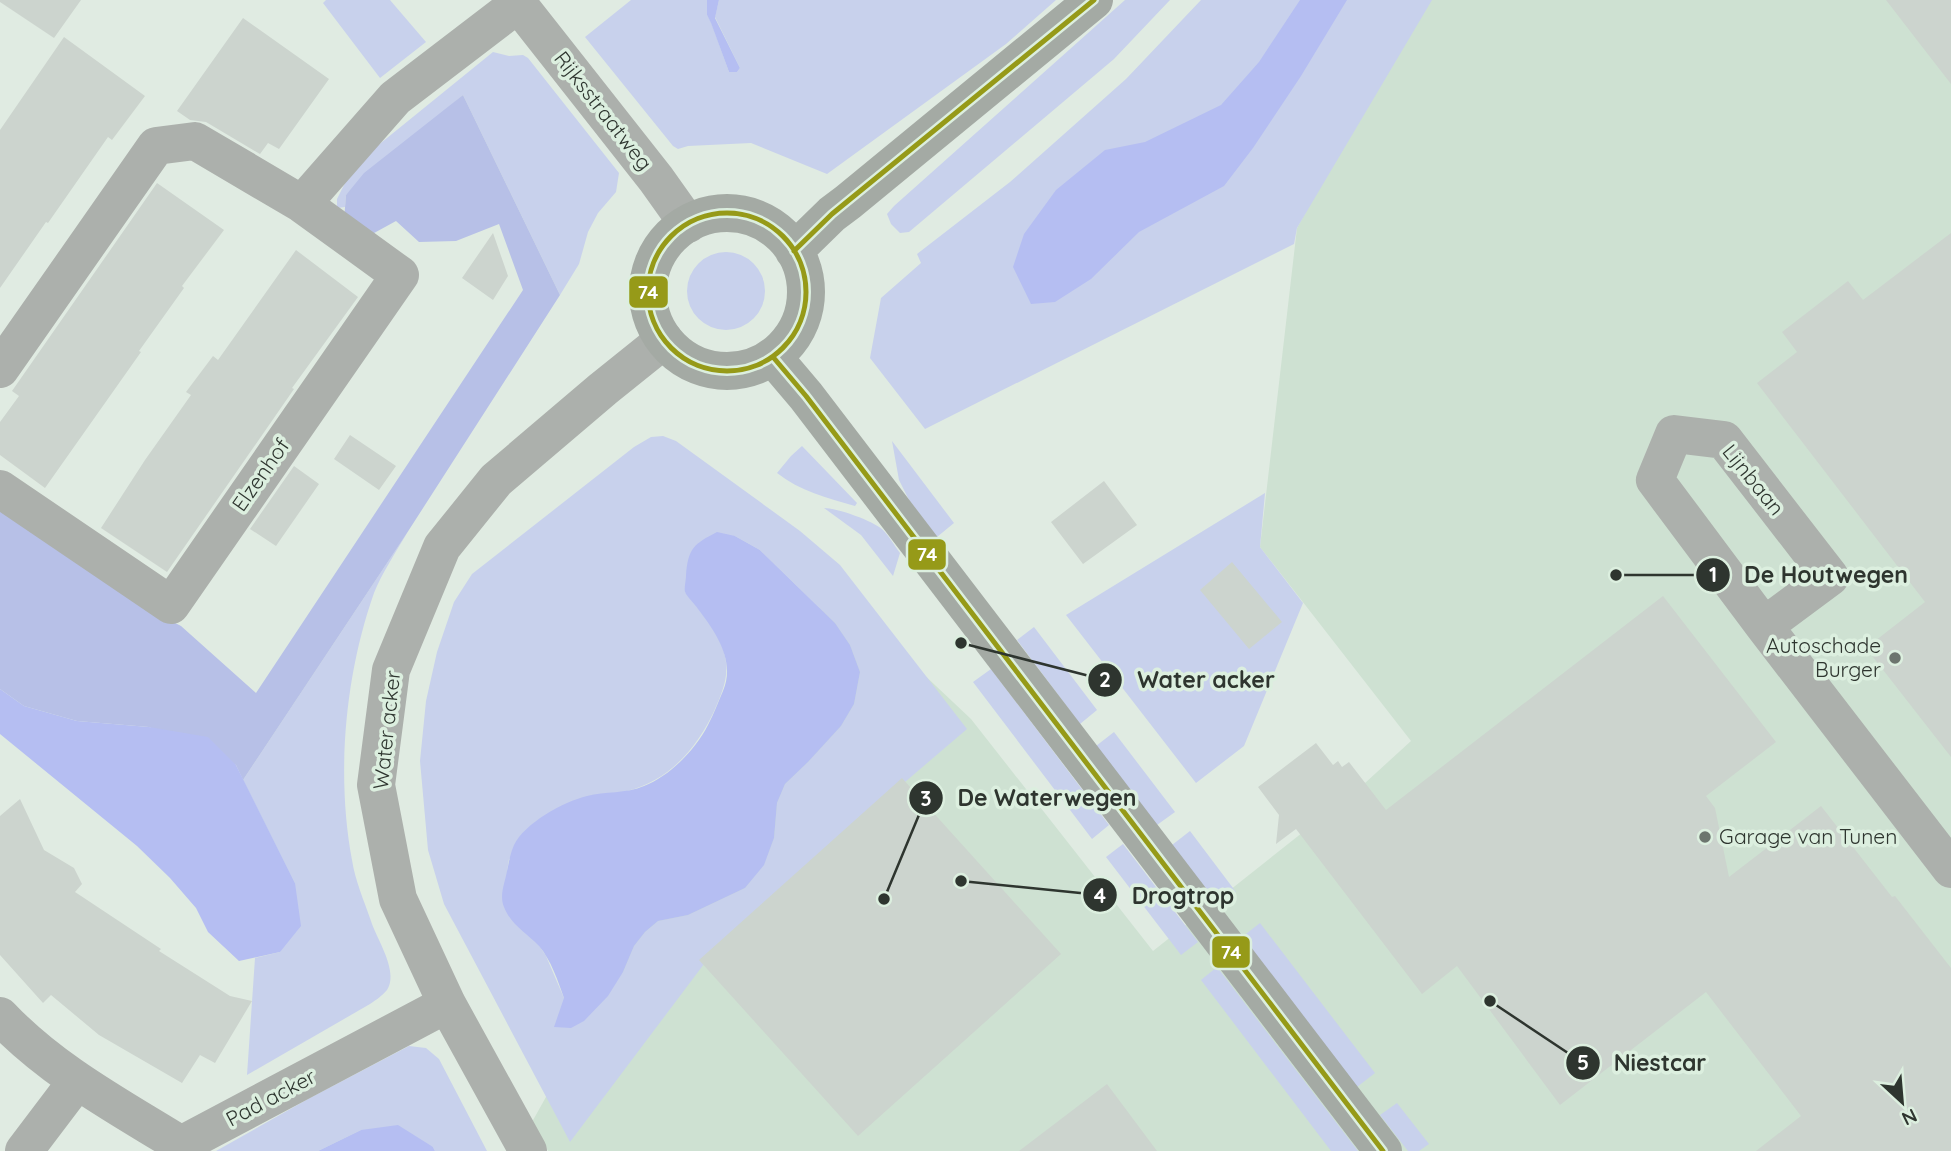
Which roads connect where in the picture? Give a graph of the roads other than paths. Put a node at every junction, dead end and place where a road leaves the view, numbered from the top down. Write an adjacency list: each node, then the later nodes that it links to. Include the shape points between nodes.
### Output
1 (1094, 0): 5 (main road, via 832,214)
2 (516, 2): 3 (street, via 395,97); 4 (street, Rijksstraatweg)
3 (302, 204): 8 (street, Elzenhof, via 195,141 156,146); 9 (street, Elzenhof, via 400,275 171,605)
4 (688, 224): 5 (main road, via 721,214 755,218 777,232); 6 (main road, via 663,246 649,277 650,310)
5 (794, 251): 7 (main road, via 806,288 804,307 799,326)
6 (664, 340): 7 (main road, via 681,357 703,368 728,372); 12 (street, Water acker, via 496,480 442,547 391,670 376,785 398,898)
7 (773, 357): 17 (main road)
8 (0, 369)
9 (0, 489)
10 (1765, 626): 10 (street, Lijnbaan, via 1830,577 1724,440 1674,434 1655,480); 11 (street, Lijnbaan)
11 (1951, 869)
12 (447, 1004): 14 (street, Pad acker, via 181,1145); 16 (street, Water acker)
13 (0, 1017): 14 (street, Pad acker, via 24,1042)
14 (76, 1081): 15 (street)
15 (24, 1151)
16 (528, 1151)
17 (1383, 1151)

